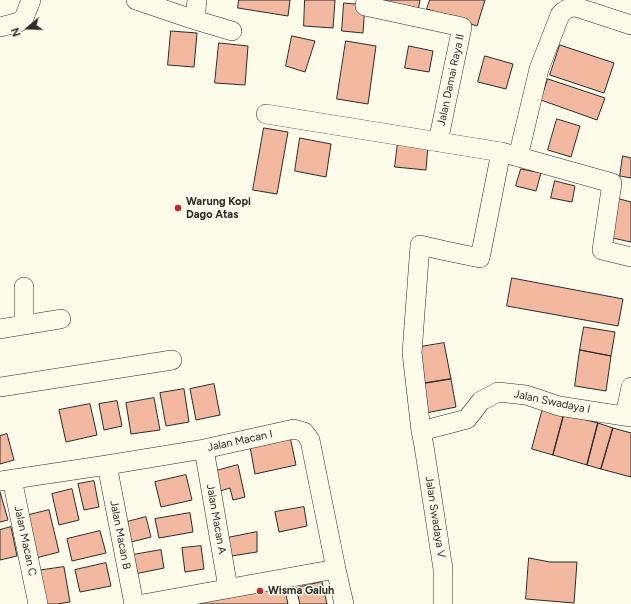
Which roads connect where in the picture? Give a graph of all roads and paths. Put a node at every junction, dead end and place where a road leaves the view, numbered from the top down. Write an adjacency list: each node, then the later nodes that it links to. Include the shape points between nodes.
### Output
1 (31, 0): 7 (street, via 24,18)
2 (136, 0): 5 (street)
3 (197, 0): 5 (street)
4 (366, 0): 10 (street, Jalan Damai Raya II, via 365,6 462,27)
5 (195, 20): 8 (street)
6 (631, 25): 11 (street, via 576,7 564,10 539,69)
7 (0, 27)
8 (232, 31)
9 (266, 114): 10 (street)
10 (438, 142): 11 (street)
11 (509, 155): 12 (street, via 612,183 602,250); 21 (street, via 480,258 420,245 412,353)
12 (631, 257)
13 (24, 288): 15 (street)
14 (61, 319): 15 (street)
15 (24, 325): 16 (street)
16 (0, 329)
17 (172, 360): 18 (street)
18 (0, 387)
19 (631, 387): 20 (street)
20 (628, 416): 21 (street, Jalan Swadaya I, via 559,406 526,394 498,392 482,401 467,419)
21 (421, 431): 31 (street, Jalan Swadaya V, via 443,569)
22 (204, 449): 23 (street, Jalan Macan I); 25 (street, Jalan Macan I, via 294,429 304,432 310,440); 26 (street, Jalan Macan A)
23 (107, 465): 24 (street, Jalan Macan I); 28 (street, Jalan Macan B)
24 (6, 480): 27 (street, Jalan Macan C)
25 (336, 569): 26 (street); 30 (street, Jalan Macan I)
26 (228, 588): 29 (street)
27 (38, 604)
28 (134, 604)
29 (142, 604)
30 (344, 604)
31 (443, 604)

